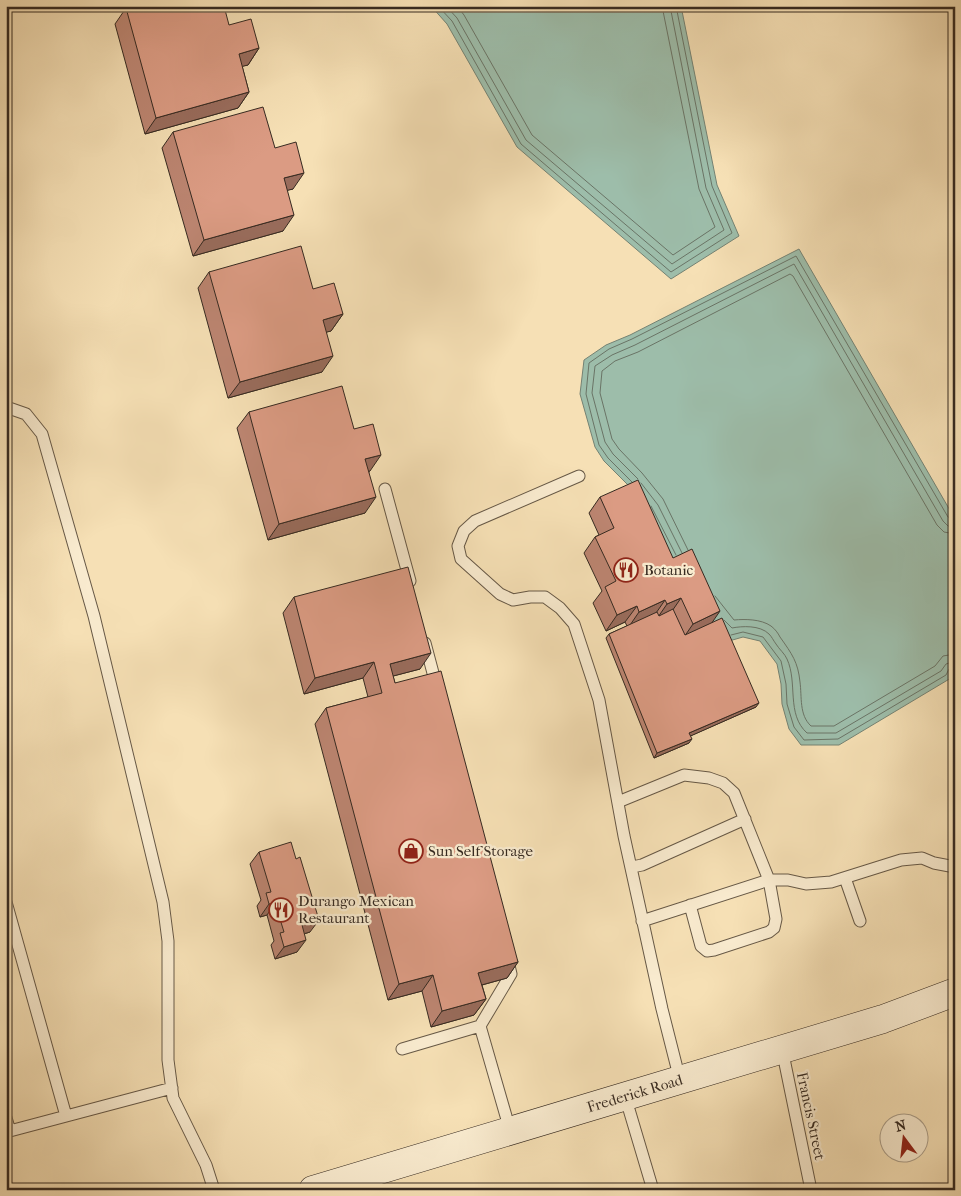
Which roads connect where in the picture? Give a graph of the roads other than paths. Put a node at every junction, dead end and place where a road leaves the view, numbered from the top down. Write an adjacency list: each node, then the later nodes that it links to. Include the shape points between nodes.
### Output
1 (6, 407): 23 (lane, via 26,414 42,434 94,616 122,730 163,902 168,941 168,1060)
2 (579, 476): 7 (lane, via 474,521 458,546 461,559 500,594 513,600 546,597 574,624 599,700)
3 (386, 489): 4 (lane)
4 (413, 593)
5 (422, 631): 6 (lane)
6 (440, 698)
7 (618, 802): 8 (lane, via 684,775 695,776 723,783 734,793); 9 (lane)
8 (745, 819): 9 (lane, via 642,865); 12 (lane)
9 (632, 866): 15 (lane)
10 (955, 868): 11 (lane, via 922,858 901,860)
11 (845, 878): 12 (lane, via 806,884); 16 (lane)
12 (769, 880): 14 (lane); 14 (lane, via 776,919 774,928 714,950 707,951 702,946)
13 (6, 902): 25 (lane)
14 (690, 905): 15 (lane)
15 (642, 921): 22 (lane)
16 (860, 921)
17 (504, 945): 19 (lane, via 511,974)
18 (955, 992): 21 (main road, Frederick Road, via 883,1019)
19 (480, 1026): 20 (lane); 27 (lane)
20 (402, 1049)
21 (782, 1049): 22 (main road, Frederick Road); 32 (lane, Francis Street)
22 (680, 1080): 24 (main road, Frederick Road)
23 (172, 1088): 25 (lane); 29 (lane, via 173,1098 206,1165)
24 (625, 1096): 27 (main road, Frederick Road); 31 (lane)
25 (66, 1116): 28 (lane)
26 (6, 1118): 28 (lane)
27 (510, 1130): 30 (main road, Frederick Road)
28 (8, 1131)
29 (214, 1190)
30 (313, 1190)
31 (652, 1190)
32 (811, 1190)

